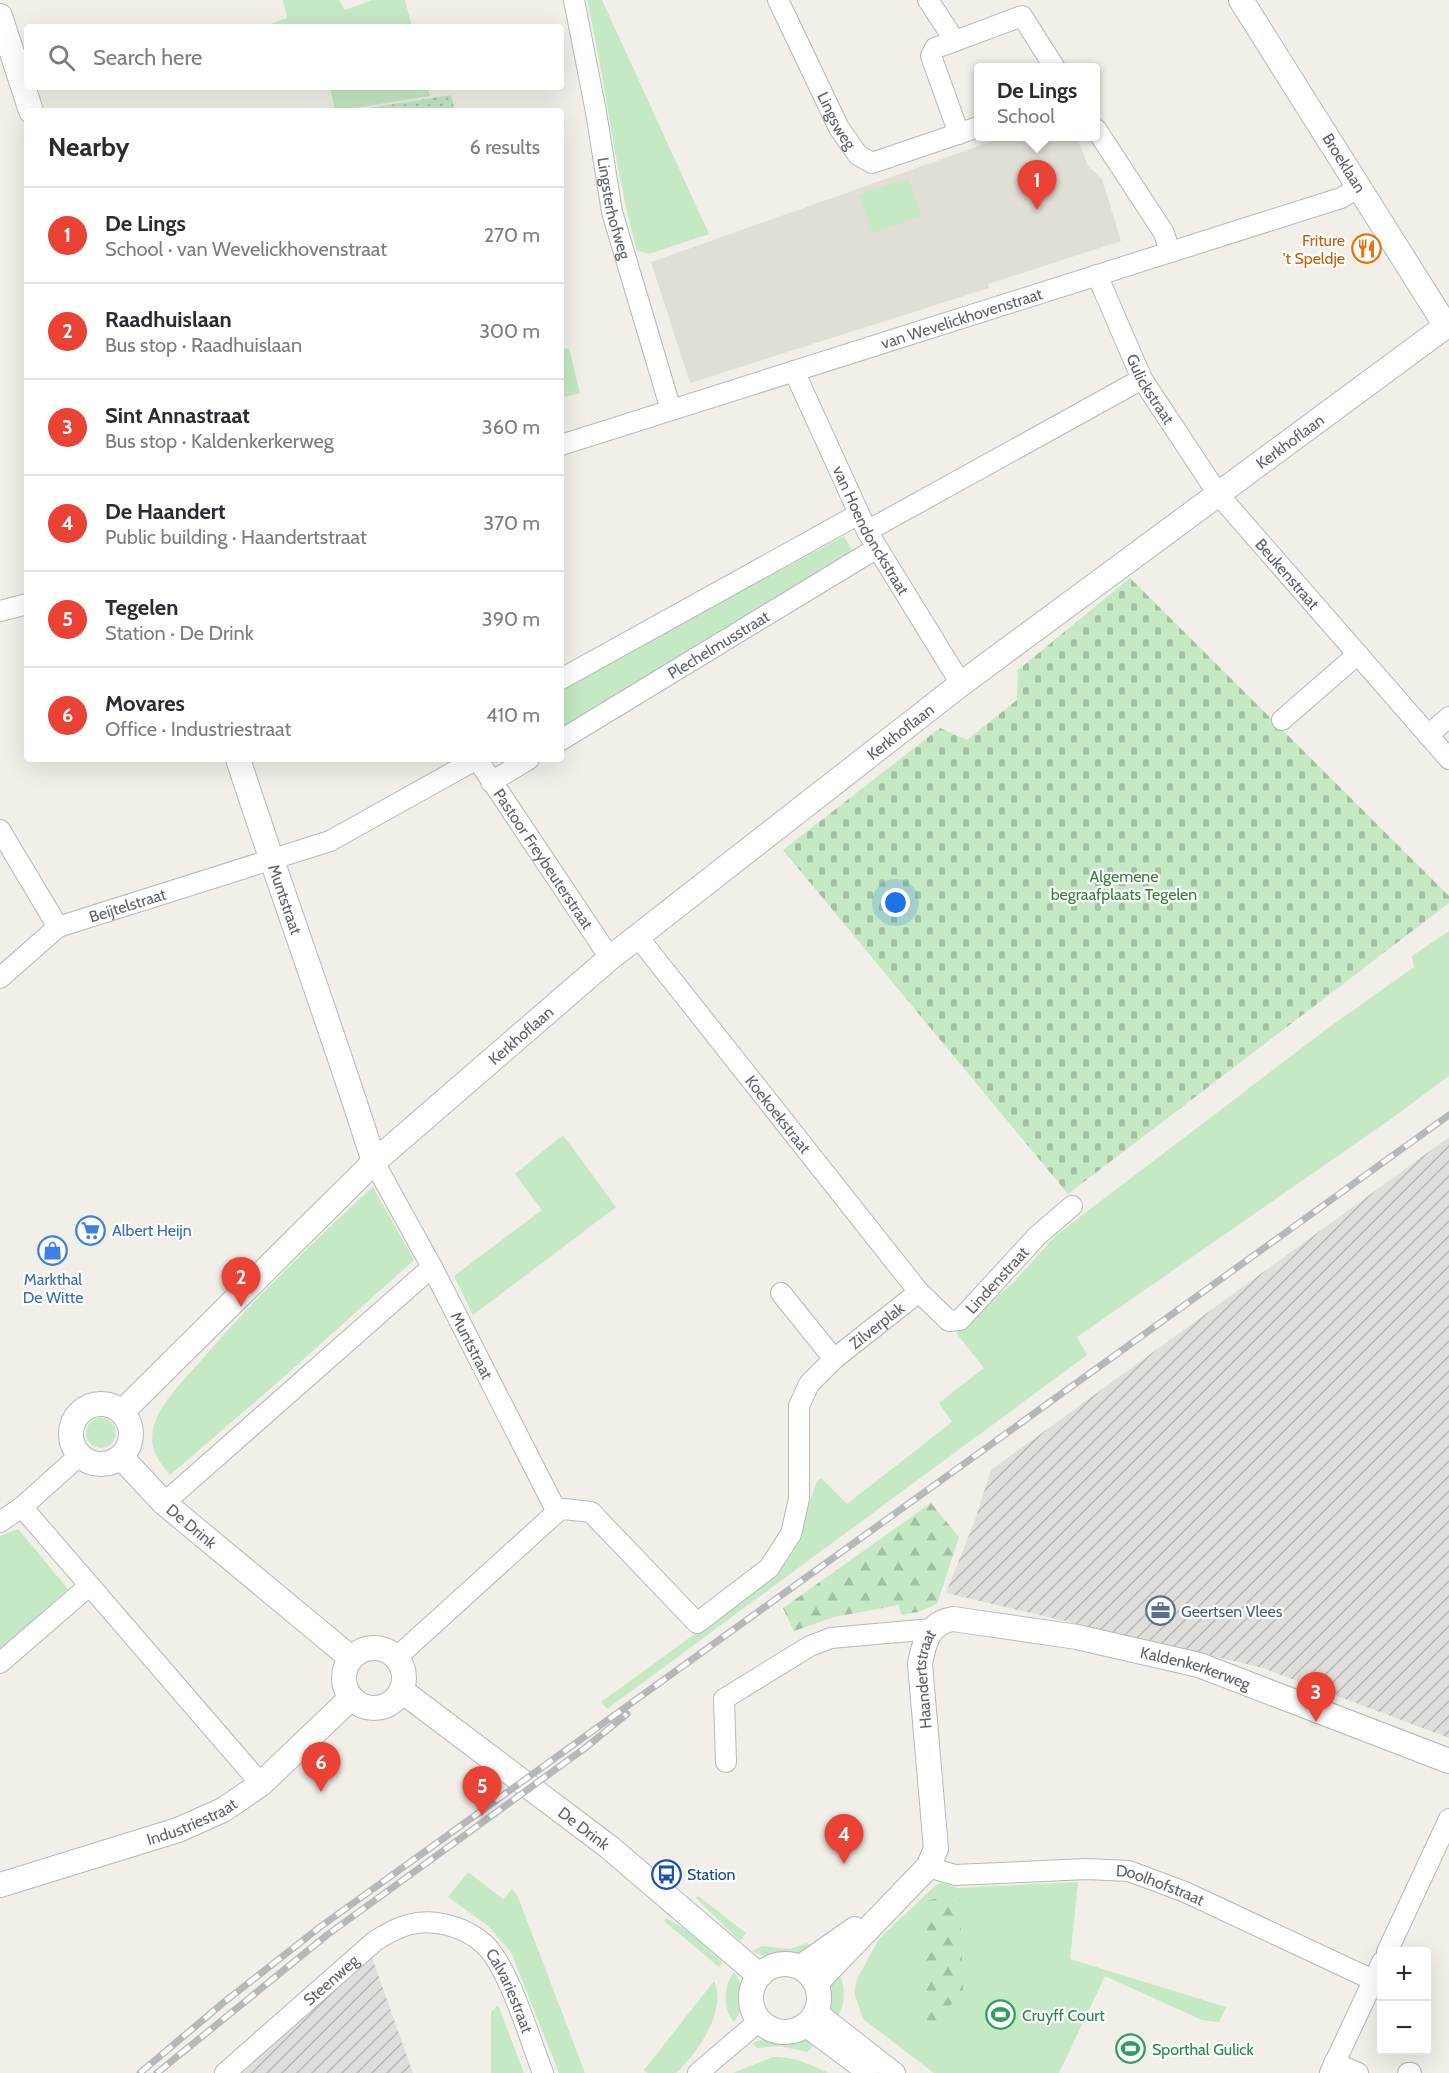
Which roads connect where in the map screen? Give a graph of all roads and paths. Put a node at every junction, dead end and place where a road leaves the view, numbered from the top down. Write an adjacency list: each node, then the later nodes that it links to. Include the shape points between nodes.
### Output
1 (574, 0): 20 (street, Lingsterhofweg, via 612,212)
2 (778, 0): 12 (street, Lingsweg, via 839,128 858,155 872,163)
3 (928, 0): 6 (street)
4 (1240, 0): 14 (street, Broeklaan)
5 (0, 16): 8 (street)
6 (955, 41): 7 (street, via 1022,16); 12 (street, via 935,48 931,56)
7 (1052, 63)
8 (24, 90)
9 (24, 90): 10 (street)
10 (30, 108)
11 (974, 128): 12 (street, Lingsweg)
12 (959, 134)
13 (1100, 137): 15 (street, via 1164,233)
14 (1359, 187): 15 (street, van Wevelickhovenstraat, via 1341,198); 17 (street, Broeklaan)
15 (1170, 252): 16 (street, van Wevelickhovenstraat)
16 (1097, 275): 18 (street, van Wevelickhovenstraat); 19 (street, Gulickstraat)
17 (1448, 326): 22 (street, Kerkhoflaan)
18 (794, 371): 20 (street, van Wevelickhovenstraat); 23 (street, van Hoendonckstraat)
19 (1142, 379): 22 (street, Gulickstraat); 23 (street)
20 (671, 410): 21 (street, van Wevelickhovenstraat)
21 (564, 443)
22 (1218, 494): 27 (street, Beukenstraat); 29 (street, Kerkhoflaan)
23 (863, 523): 24 (street, van Hoendonckstraat); 28 (street)
24 (877, 549): 29 (street, van Hoendonckstraat); 33 (street, Plechelmusstraat)
25 (24, 605): 26 (street)
26 (0, 611)
27 (1358, 654): 31 (street); 32 (street, Beukenstraat)
28 (564, 677)
29 (961, 684): 43 (street, Kerkhoflaan)
30 (1449, 717): 32 (street)
31 (1282, 720)
32 (1428, 735): 34 (street, Beukenstraat)
33 (564, 738)
34 (1449, 759)
35 (239, 762): 41 (street, Muntstraat)
36 (472, 762): 41 (street, via 330,841)
37 (479, 762): 39 (street, Pastoor Freybeuterstraat)
38 (524, 762): 39 (street)
39 (491, 782): 44 (street, Pastoor Freybeuterstraat)
40 (0, 830): 42 (street)
41 (271, 860): 42 (street, Beijtelstraat); 46 (street, Muntstraat)
42 (58, 927): 45 (street, Beijtelstraat)
43 (638, 937): 44 (street, Kerkhoflaan); 49 (street, Koekoekstraat)
44 (610, 958): 46 (street, Kerkhoflaan)
45 (0, 978)
46 (374, 1162): 48 (street, Muntstraat); 52 (street, Kerkhoflaan)
47 (1072, 1206): 49 (street, Lindenstraat, via 1037,1236 960,1320 950,1321)
48 (432, 1267): 55 (street); 57 (street, Muntstraat)
49 (919, 1292): 51 (street, Zilverplak)
50 (781, 1293): 51 (street, Zilverplak)
51 (834, 1359): 57 (street, Zilverplak, via 809,1384 799,1406 799,1499 791,1534 769,1568 697,1623 591,1512)
52 (122, 1412): 53 (street, via 97,1404 80,1412 71,1432); 54 (street, via 132,1437)
53 (80, 1455): 54 (street, via 101,1464); 56 (street)
54 (121, 1457): 55 (street, De Drink)
55 (164, 1503): 61 (street, De Drink)
56 (22, 1507): 58 (street); 59 (street)
57 (557, 1512): 62 (street)
58 (0, 1522)
59 (89, 1586): 63 (street); 68 (street)
60 (932, 1629): 66 (street, Kaldenkerkerweg, via 953,1619 1077,1637 1199,1665); 67 (street, Haandertstraat, via 831,1638 724,1699); 70 (street, Haandertstraat, via 924,1641 920,1664 936,1829 936,1849)
61 (351, 1658): 62 (street, via 372,1647); 65 (street, via 344,1678)
62 (397, 1658): 64 (street, via 405,1674)
63 (0, 1663)
64 (402, 1691): 65 (street, via 391,1703 378,1708 365,1707); 75 (street, De Drink, via 609,1847)
65 (351, 1698): 68 (street, Industriestraat)
66 (1449, 1761)
67 (726, 1762)
68 (261, 1784): 71 (street, Industriestraat, via 223,1810 178,1830)
69 (1449, 1819): 73 (street)
70 (928, 1867): 76 (street, Haandertstraat); 77 (street, Doolhofstraat, via 955,1875 1129,1871 1185,1892)
71 (0, 1885)
72 (454, 1926): 81 (street, Steenweg, via 414,1922 375,1941); 82 (street, Calvariestraat, via 486,1945 504,1972)
73 (1389, 1947)
74 (1377, 1972): 77 (street)
75 (759, 1975): 76 (street, via 779,1964); 79 (street, via 751,1999)
76 (808, 1975): 78 (street, via 819,1997)
77 (1373, 1980): 80 (street)
78 (811, 2019): 79 (street, via 792,2031 782,2032); 84 (street); 85 (street)
79 (759, 2021): 83 (street)
80 (1332, 2068): 86 (street)
81 (225, 2073)
82 (543, 2073)
83 (698, 2073)
84 (868, 2073)
85 (895, 2073)
86 (1358, 2073)

